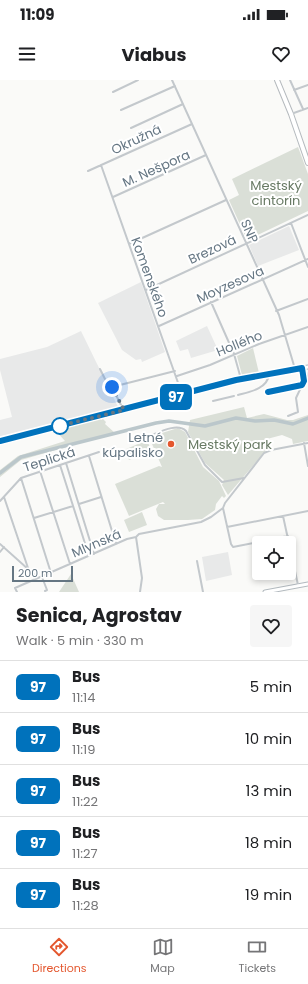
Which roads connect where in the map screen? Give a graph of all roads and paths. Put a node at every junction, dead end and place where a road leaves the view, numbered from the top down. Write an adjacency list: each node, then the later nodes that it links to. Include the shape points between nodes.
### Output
1 (138, 80): 8 (street)
2 (172, 80): 6 (street, SNP)
3 (277, 80): 13 (main road)
4 (290, 80): 7 (street)
5 (308, 85): 7 (street)
6 (175, 86): 9 (street, SNP); 12 (street)
7 (294, 90): 11 (street)
8 (113, 92)
9 (184, 104): 14 (street, SNP); 15 (street)
10 (308, 108): 11 (street)
11 (303, 109): 13 (street)
12 (121, 110)
13 (292, 116): 17 (main road)
14 (192, 124): 16 (street, SNP); 18 (street, Okružná)
15 (131, 128)
16 (206, 155): 20 (street, M. Nešpora); 21 (street, SNP)
17 (308, 163)
18 (101, 165): 19 (street, Okružná); 20 (street, Komenského)
19 (88, 171)
20 (112, 198): 24 (street, Komenského)
21 (226, 200): 24 (street); 25 (street, SNP)
22 (308, 215): 23 (street, Brezová)
23 (291, 223): 25 (street, Brezová); 26 (street)
24 (129, 244): 29 (street, Komenského)
25 (246, 244): 28 (street, SNP); 29 (street, Brezová)
26 (307, 259): 27 (street); 28 (street, Moyzesova)
27 (308, 267)
28 (262, 279): 31 (street, Moyzesova); 32 (street, SNP)
29 (146, 290): 33 (street, Komenského)
30 (308, 299): 32 (street)
31 (211, 302): 33 (street, Moyzesova); 36 (street)
32 (276, 310): 35 (street, SNP)
33 (158, 326): 40 (street, Komenského)
34 (308, 327): 35 (street, Hollého)
35 (286, 335): 36 (street, Hollého); 39 (street, SNP)
36 (234, 354): 41 (street, Hollého); 43 (street)
37 (305, 367): 39 (street); 44 (street); 45 (street)
38 (100, 369): 46 (street, via 107,384)
39 (295, 369): 42 (street)
40 (175, 371): 41 (street, Komenského); 46 (street)
41 (177, 376): 48 (street, Komenského)
42 (268, 376): 43 (street); 49 (street, via 268,380 256,390)
43 (241, 379): 48 (street)
44 (308, 382)
45 (302, 385): 47 (street); 53 (street, via 296,398 298,412)
46 (112, 387): 52 (street)
47 (268, 392)
48 (183, 395): 52 (street)
49 (238, 395)
50 (234, 396): 51 (street)
51 (212, 401)
52 (124, 410): 55 (street)
53 (288, 416)
54 (147, 437): 65 (street, via 181,428 186,431 205,465 222,482)
55 (0, 441)
56 (308, 443): 57 (street)
57 (304, 444): 62 (street); 65 (street, via 267,452)
58 (100, 452): 59 (street, Teplická)
59 (89, 456): 60 (street, Teplická); 67 (street)
60 (66, 463): 61 (street, Teplická); 69 (street)
61 (60, 465): 63 (street, Teplická); 70 (street)
62 (308, 466)
63 (40, 471): 64 (street, Teplická); 73 (street)
64 (20, 478): 66 (street, Teplická); 75 (street)
65 (245, 478): 71 (street)
66 (4, 497): 68 (street, Teplická); 86 (street)
67 (101, 497): 69 (street); 81 (street)
68 (0, 501)
69 (79, 504): 84 (street)
70 (73, 506): 73 (street); 85 (street)
71 (223, 508): 76 (street); 78 (street, Mlynská, via 201,522 139,534)
72 (308, 511): 74 (street)
73 (53, 512): 75 (street); 89 (street)
74 (283, 516): 76 (street); 77 (street)
75 (34, 518): 91 (street)
76 (227, 527): 79 (street, via 233,547)
77 (288, 536)
78 (136, 537): 81 (street, Mlynská); 99 (street, via 142,578)
79 (252, 543)
80 (0, 544): 82 (street)
81 (116, 544): 84 (street, Mlynská)
82 (4, 547): 83 (street); 88 (street)
83 (0, 552)
84 (94, 554): 85 (street, Mlynská)
85 (88, 556): 89 (street, Mlynská)
86 (25, 559): 88 (street); 90 (street)
87 (197, 561): 100 (street)
88 (21, 562): 90 (street)
89 (70, 564): 91 (street, Mlynská)
90 (28, 568): 94 (street)
91 (51, 573): 93 (street, Mlynská)
92 (296, 576): 96 (street)
93 (42, 577): 94 (street, Mlynská); 97 (street, via 47,590)
94 (38, 578): 98 (street, Mlynská, via 15,588)
95 (308, 584): 96 (street)
96 (298, 586): 101 (street)
97 (45, 591)
98 (17, 592)
99 (140, 592)
100 (203, 592)
101 (265, 592)

